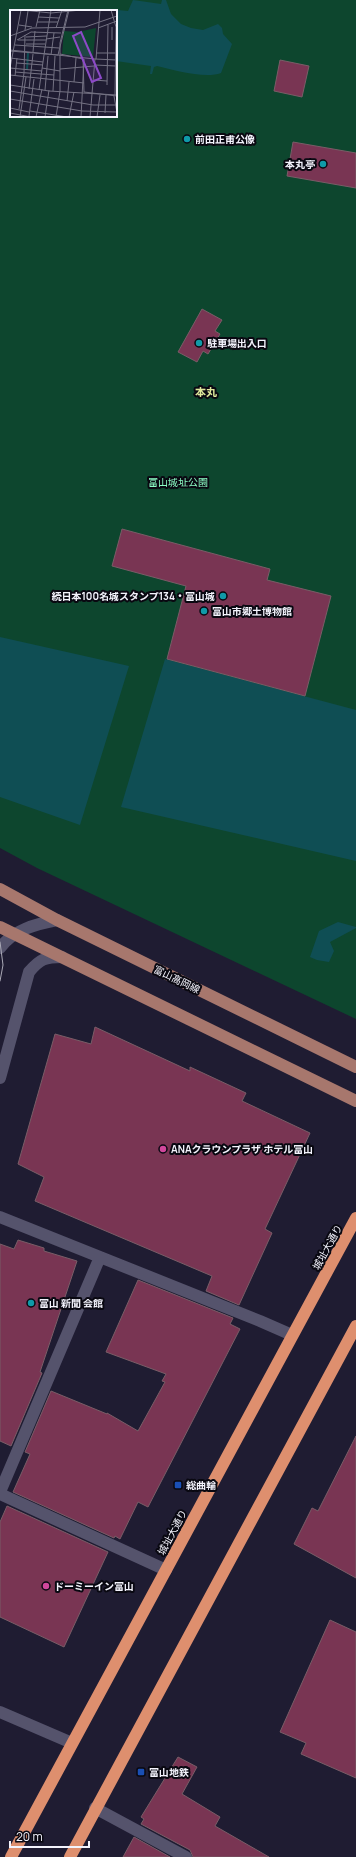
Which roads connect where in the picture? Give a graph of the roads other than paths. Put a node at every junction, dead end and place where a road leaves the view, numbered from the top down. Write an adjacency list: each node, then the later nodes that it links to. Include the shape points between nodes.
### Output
1 (0, 889): 2 (main road, 富山高岡線)
2 (57, 920): 4 (street, via 37,924); 7 (main road, 富山高岡線)
3 (0, 928): 4 (main road)
4 (14, 934): 5 (street); 6 (main road)
5 (0, 948)
6 (62, 957): 8 (street, via 49,957 38,962 29,972); 9 (main road)
7 (356, 1067)
8 (0, 1078)
9 (356, 1101)
10 (0, 1217): 12 (street)
11 (356, 1218): 14 (highway, 城址大通り)
12 (100, 1257): 14 (street); 15 (street)
13 (356, 1326): 19 (highway)
14 (292, 1336): 16 (highway, 城址大通り)
15 (0, 1493): 16 (street)
16 (166, 1570): 18 (highway, 城址大通り)
17 (0, 1712): 18 (street)
18 (72, 1743): 20 (highway, 城址大通り)
19 (95, 1808): 21 (highway); 22 (street)
20 (11, 1857)
21 (70, 1857)
22 (186, 1857)

